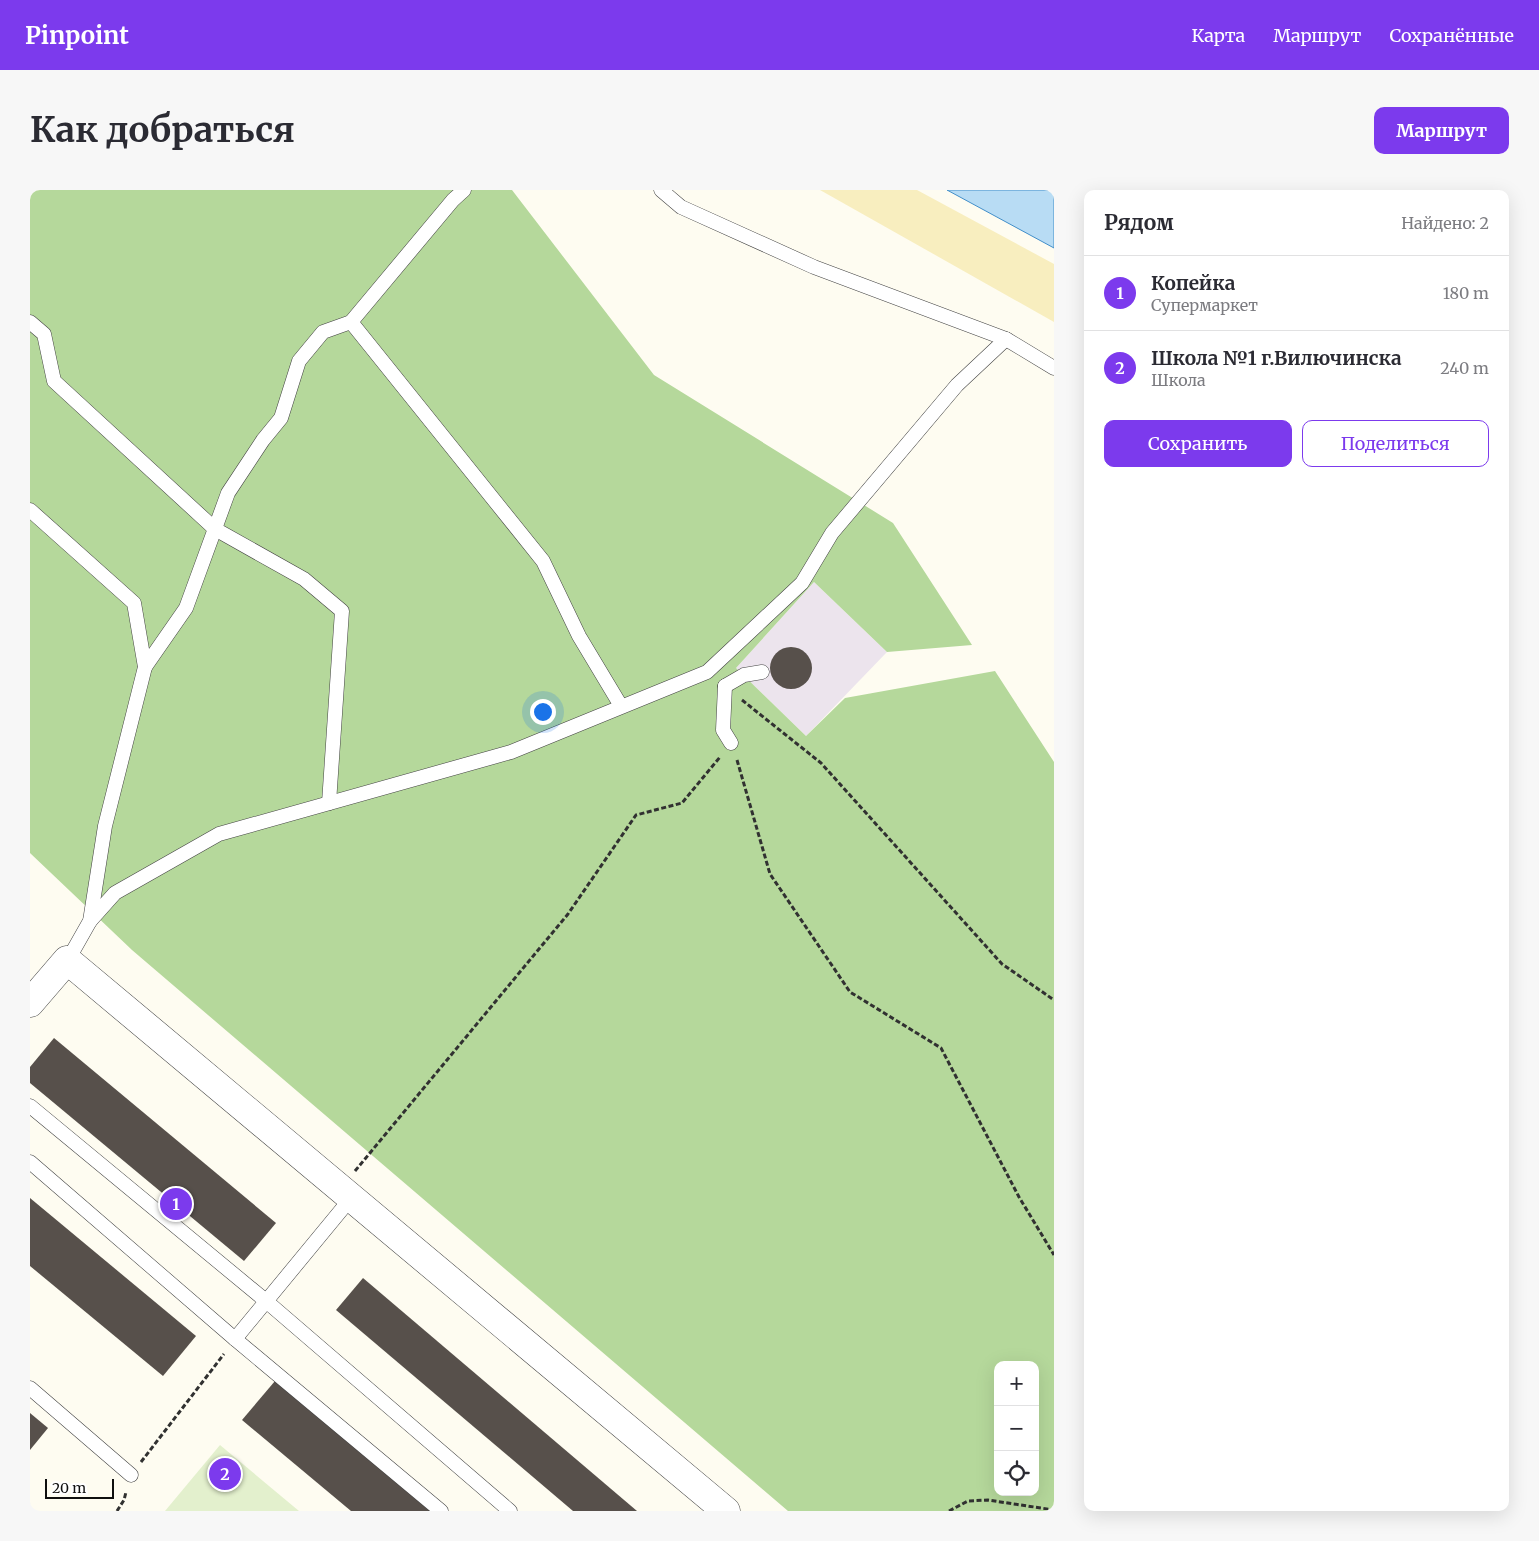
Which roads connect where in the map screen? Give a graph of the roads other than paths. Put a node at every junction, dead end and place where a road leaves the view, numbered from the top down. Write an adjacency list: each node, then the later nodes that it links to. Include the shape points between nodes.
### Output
1 (464, 190): 4 (lane, via 452,200)
2 (661, 190): 5 (lane, via 681,207 814,267)
3 (30, 322): 8 (lane, via 44,334 54,381)
4 (351, 322): 8 (lane, via 323,332 299,361 281,418 228,493); 13 (lane, via 543,560 579,636)
5 (1006, 339): 6 (lane); 10 (lane, via 957,385 832,533 802,583)
6 (1054, 368)
7 (30, 510): 9 (lane, via 134,603)
8 (215, 529): 9 (lane, via 186,608); 15 (lane, via 304,579 342,611)
9 (145, 667): 16 (lane, via 105,826)
10 (707, 672): 12 (lane); 13 (lane)
11 (762, 672): 12 (lane, via 744,675)
12 (724, 686): 14 (lane, via 723,730)
13 (621, 706): 15 (lane, via 511,752)
14 (732, 743)
15 (329, 803): 16 (lane, via 219,834 115,893)
16 (90, 921): 17 (lane)
17 (66, 960): 18 (street); 21 (street)
18 (30, 1003)
19 (30, 1106): 22 (lane)
20 (30, 1162): 23 (lane)
21 (346, 1192): 22 (lane); 26 (street)
22 (266, 1301): 23 (lane); 28 (lane)
23 (235, 1339): 27 (lane)
24 (30, 1388): 25 (lane)
25 (131, 1475)
26 (719, 1509)
27 (440, 1511)
28 (510, 1511)

